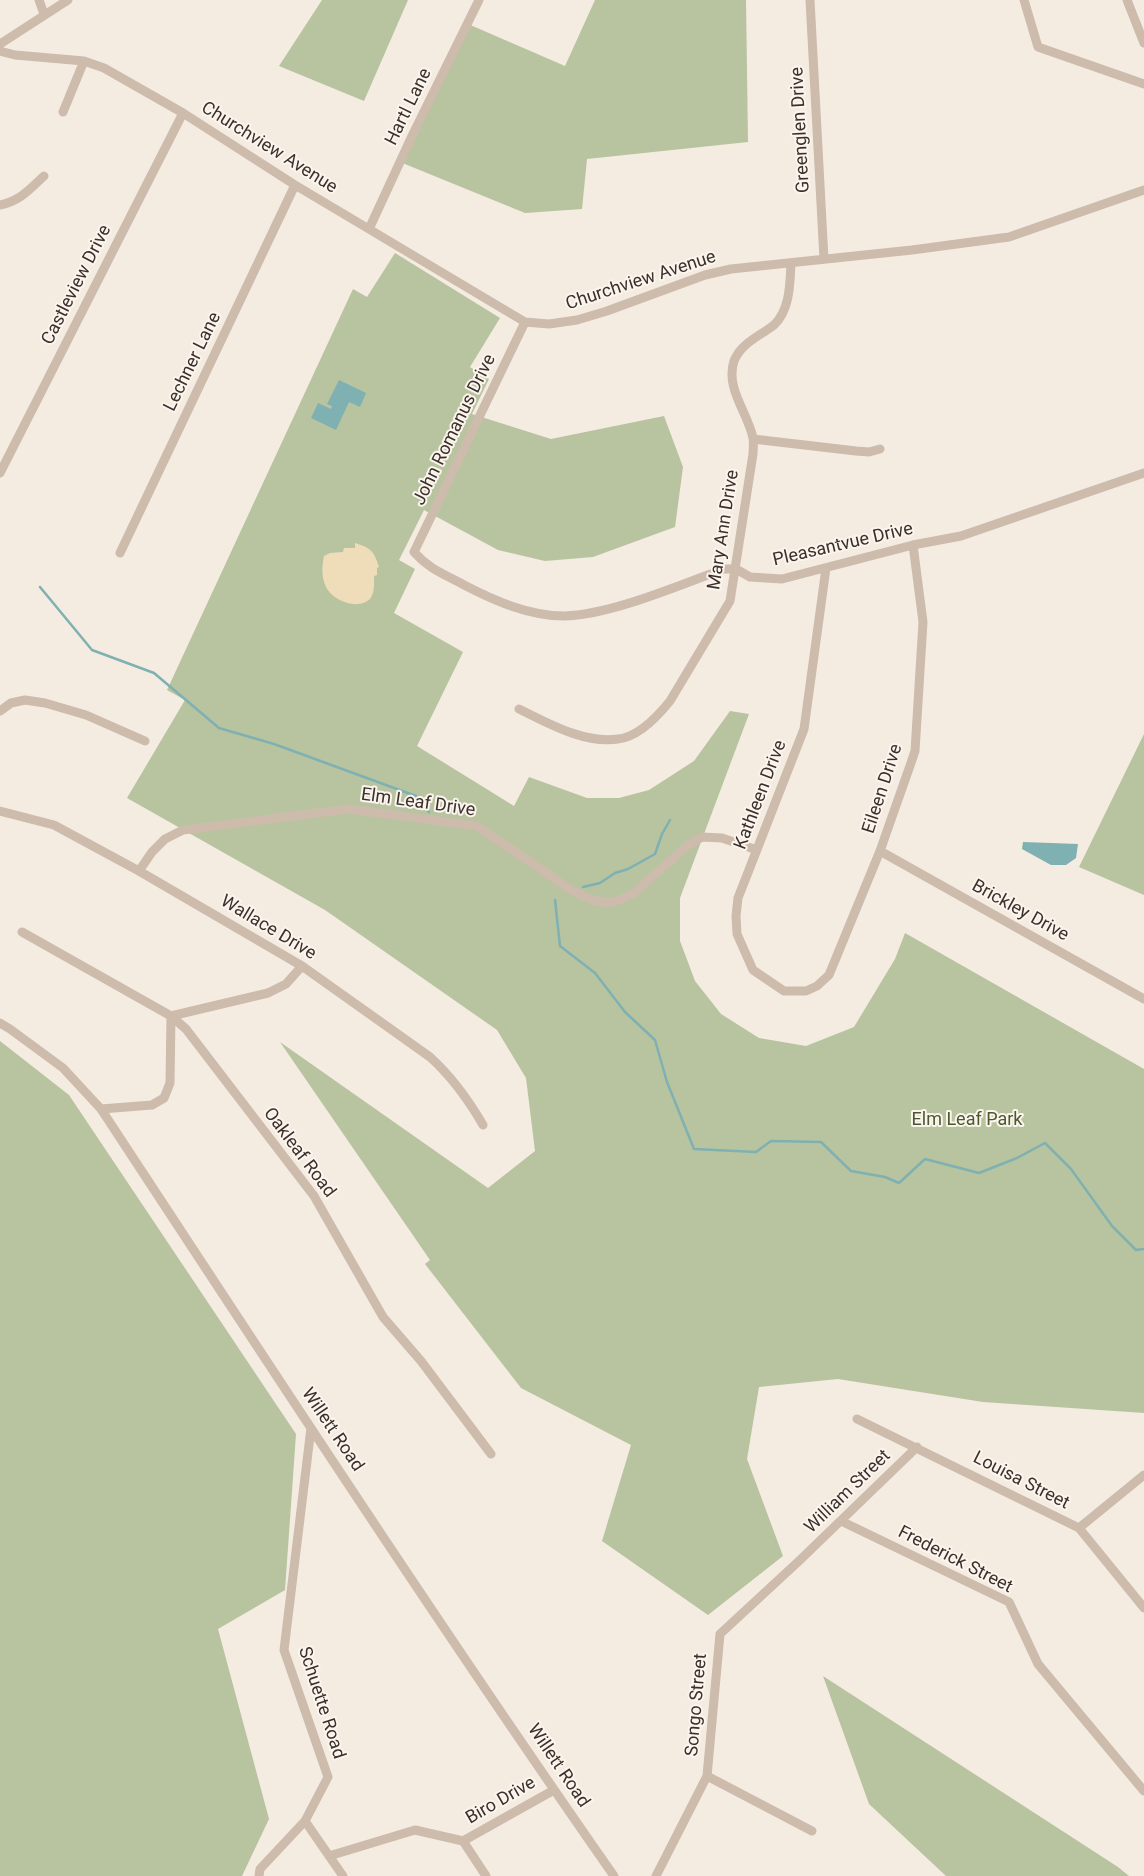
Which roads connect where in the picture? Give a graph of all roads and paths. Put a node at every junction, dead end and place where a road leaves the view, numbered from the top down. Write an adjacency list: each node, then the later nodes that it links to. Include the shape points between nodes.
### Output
1 (39, 0): 7 (street)
2 (68, 0): 7 (street)
3 (479, 0): 19 (street, Hartl Lane)
4 (810, 0): 20 (street, Greenglen Drive)
5 (1024, 0): 12 (street, via 1038,47)
6 (1127, 0): 8 (street)
7 (44, 14): 9 (street)
8 (1144, 43)
9 (0, 44)
10 (0, 51): 11 (street, Churchview Avenue, via 15,56)
11 (84, 62): 13 (street); 14 (street, Churchview Avenue, via 104,68)
12 (1144, 84)
13 (63, 112)
14 (183, 113): 16 (street, Churchview Avenue); 25 (street, Castleview Drive)
15 (44, 176): 18 (street, via 22,197)
16 (295, 185): 19 (street, Churchview Avenue); 28 (street, Lechner Lane)
17 (1144, 190): 20 (street, Churchview Avenue, via 1009,236)
18 (0, 204)
19 (370, 229): 22 (street, Churchview Avenue)
20 (824, 259): 21 (street, Churchview Avenue)
21 (791, 263): 22 (street, Churchview Avenue, via 705,275 577,320 549,324); 23 (street, Mary Ann Drive, via 788,299 781,316 750,341 734,360 733,382)
22 (525, 322): 30 (street, John Romanus Drive, via 414,552 425,564 489,598 539,613 564,616 628,603 724,569)
23 (753, 439): 24 (street, via 856,451); 30 (street, Mary Ann Drive)
24 (880, 449)
25 (0, 473)
26 (1144, 473): 27 (street, Pleasantvue Drive, via 961,536)
27 (913, 546): 29 (street, Pleasantvue Drive); 36 (street, Eileen Drive, via 923,622 915,751)
28 (120, 553)
29 (826, 568): 30 (street, Pleasantvue Drive, via 782,579 750,577); 35 (street, Kathleen Drive, via 804,728)
30 (736, 569): 31 (street, Mary Ann Drive, via 730,601 670,701 642,729 619,739 599,739 577,734)
31 (519, 709)
32 (0, 710): 33 (street, via 25,700 45,703 86,715)
33 (145, 741)
34 (0, 811): 37 (street, Wallace Drive, via 54,825)
35 (757, 850): 37 (street, Elm Leaf Drive, via 722,838 702,837 634,893 607,903 571,890 478,826 348,809 183,830 165,839); 40 (street, Kathleen Drive, via 738,898 737,934 753,970 784,991)
36 (880, 851): 40 (street, Eileen Drive, via 829,975 817,986); 41 (street, Brickley Drive)
37 (140, 871): 39 (street, Wallace Drive)
38 (22, 932): 42 (street, Oakleaf Road)
39 (302, 966): 42 (street, via 286,984 268,993); 45 (street, Wallace Drive, via 430,1057 466,1096)
40 (806, 990)
41 (1144, 999)
42 (171, 1016): 44 (street, via 170,1082 164,1098 152,1105); 49 (street, Oakleaf Road, via 186,1029 314,1196 383,1317 421,1361)
43 (0, 1023): 44 (street, Willett Road, via 63,1068)
44 (101, 1109): 47 (street, Willett Road)
45 (483, 1125)
46 (857, 1419): 48 (street, Louisa Street)
47 (311, 1428): 57 (street, Willett Road); 59 (street, Schuette Road, via 284,1650 328,1777)
48 (917, 1448): 51 (street, William Street); 52 (street, Louisa Street)
49 (491, 1454)
50 (1144, 1475): 52 (street)
51 (841, 1521): 53 (street, William Street); 58 (street, Frederick Street, via 1009,1602 1038,1664)
52 (1079, 1528): 54 (street, Louisa Street)
53 (800, 1560): 56 (street, Songo Street, via 720,1634)
54 (1141, 1596): 55 (street, Louisa Street)
55 (1144, 1608)
56 (708, 1776): 60 (street); 67 (street, Songo Street)
57 (554, 1790): 61 (street, Biro Drive); 66 (street, Willett Road)
58 (1144, 1791)
59 (305, 1821): 62 (street); 63 (street, Schuette Road, via 260,1869)
60 (812, 1831)
61 (463, 1841): 62 (street, via 415,1830); 65 (street)
62 (329, 1856): 64 (street)
63 (259, 1876)
64 (343, 1876)
65 (486, 1876)
66 (614, 1876)
67 (656, 1876)

